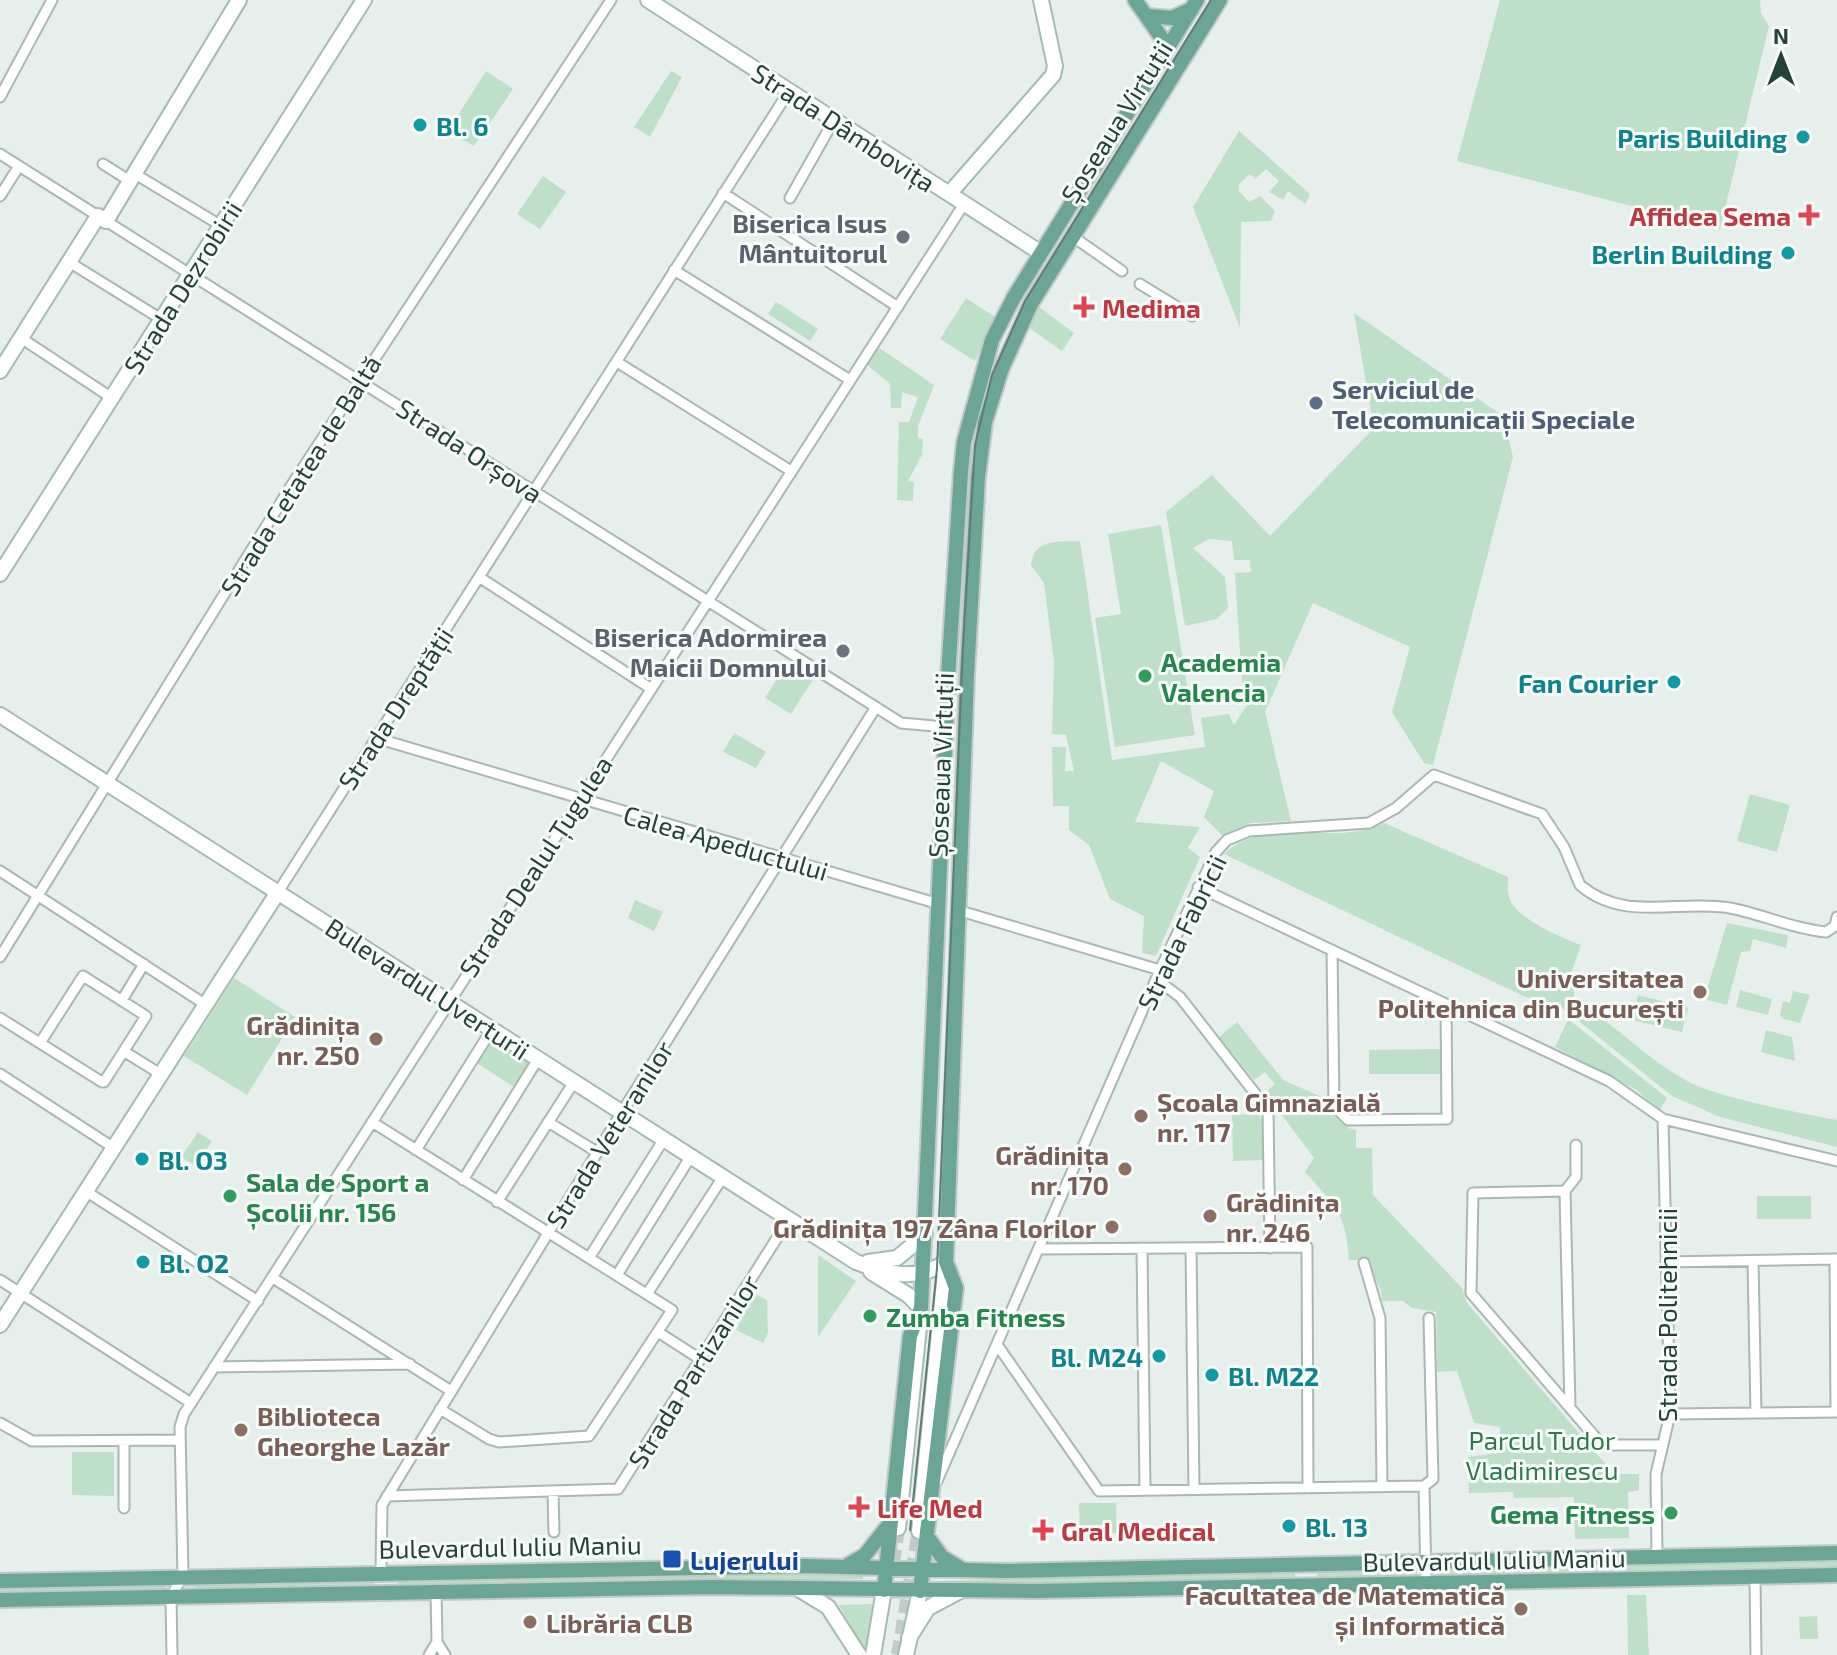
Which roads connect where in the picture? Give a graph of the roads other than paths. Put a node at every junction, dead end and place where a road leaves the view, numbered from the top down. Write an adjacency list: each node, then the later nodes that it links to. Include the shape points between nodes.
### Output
1 (52, 0): 13 (street)
2 (364, 0): 25 (street, Strada Dezrobirii)
3 (611, 0): 39 (street, Strada Cetatea de Baltă)
4 (648, 0): 12 (street, Strada Dâmbovița)
5 (1041, 0): 20 (street, via 1053,75)
6 (1135, 0): 10 (main road)
7 (1220, 0): 26 (main road, Șoseaua Virtuții)
8 (233, 2): 18 (street)
9 (1194, 4): 10 (main road, via 1172,18); 11 (main road, Șoseaua Virtuții)
10 (1148, 16): 11 (main road, via 1161,37)
11 (1164, 55): 27 (main road, Șoseaua Virtuții)
12 (789, 91): 14 (street, Strada Dâmbovița); 19 (street, Strada Dreptății)
13 (0, 97)
14 (834, 120): 20 (street, Strada Dâmbovița); 22 (street)
15 (0, 154): 17 (street, Strada Orșova)
16 (103, 164): 18 (street)
17 (19, 166): 21 (street); 24 (street, Strada Orșova)
18 (133, 177): 24 (street); 25 (street)
19 (723, 193): 29 (street, Strada Dreptății); 33 (street)
20 (949, 194): 23 (street, Strada Dâmbovița)
21 (0, 196)
22 (790, 198)
23 (964, 204): 27 (street, Strada Dâmbovița); 33 (street, Strada Dealul Țugulea)
24 (102, 218): 28 (street); 31 (street, Strada Orșova)
25 (220, 225): 31 (street, Strada Dezrobirii)
26 (1072, 236): 30 (street); 60 (main road, Șoseaua Virtuții, via 1011,344 981,447)
27 (1041, 253): 50 (main road, Șoseaua Virtuții, via 992,340 964,442)
28 (69, 262): 35 (street); 36 (street)
29 (674, 270): 37 (street, Strada Dreptății); 40 (street)
30 (1122, 271)
31 (191, 272): 35 (street, Strada Dezrobirii); 39 (street, Strada Orșova)
32 (1140, 284): 34 (street)
33 (898, 307): 40 (street, Strada Dealul Țugulea)
34 (1192, 316)
35 (161, 319): 41 (street, Strada Dezrobirii)
36 (21, 338): 38 (street); 41 (street)
37 (617, 362): 42 (street); 43 (street, Strada Dreptății)
38 (0, 371)
39 (360, 379): 43 (street, Strada Orșova); 52 (street, Strada Cetatea de Baltă)
40 (850, 380): 42 (street, Strada Dealul Țugulea)
41 (112, 398): 44 (street, Strada Dezrobirii)
42 (791, 471): 46 (street, Strada Dealul Țugulea)
43 (533, 492): 45 (street, Strada Dreptății); 46 (street, Strada Orșova)
44 (0, 574)
45 (479, 577): 47 (street); 51 (street, Strada Dreptății)
46 (708, 599): 47 (street, Strada Dealul Țugulea); 48 (street, Strada Orșova)
47 (650, 688): 53 (street, Strada Dealul Țugulea)
48 (876, 707): 50 (street, Strada Orșova, via 905,725); 54 (street, Strada Veteranilor)
49 (0, 715): 52 (street, Bulevardul Uverturii)
50 (945, 727): 59 (main road, Șoseaua Virtuții)
51 (376, 738): 53 (street, Calea Apeductului); 57 (street, Strada Dreptății)
52 (109, 785): 57 (street, Bulevardul Uverturii); 58 (street, Strada Cetatea de Baltă)
53 (579, 799): 54 (street, Calea Apeductului); 67 (street, Strada Dealul Țugulea)
54 (781, 858): 59 (street, Calea Apeductului); 78 (street, Strada Veteranilor)
55 (0, 871): 58 (street)
56 (1198, 887): 61 (street, Strada Fabricii, via 1216,852 1234,836 1369,823 1434,775 1539,812 1564,847 1580,885 1623,905 1732,908 1826,932); 62 (street); 65 (street, Strada Fabricii)
57 (278, 892): 67 (street, Bulevardul Uverturii); 69 (street, Strada Dreptății)
58 (39, 896): 63 (street, Strada Cetatea de Baltă); 64 (street)
59 (939, 904): 96 (main road, Șoseaua Virtuții)
60 (957, 910): 65 (street); 105 (main road, Șoseaua Virtuții)
61 (1837, 917)
62 (1332, 950): 68 (street); 68 (street, via 1334,1106 1348,1120 1447,1119)
63 (0, 957)
64 (144, 964): 66 (street); 69 (street)
65 (1158, 975): 99 (street, via 1268,1110); 100 (street, Strada Fabricii)
66 (122, 1000): 72 (street, via 83,976); 73 (street, via 146,1018)
67 (447, 1001): 71 (street, Bulevardul Uverturii); 80 (street, Strada Dealul Țugulea)
68 (1446, 1004): 79 (street, via 1609,1081)
69 (206, 1005): 76 (street, Strada Dreptății)
70 (0, 1018): 72 (street)
71 (492, 1029): 74 (street, Bulevardul Uverturii); 85 (street)
72 (40, 1043): 73 (street, via 104,1082)
73 (125, 1052): 76 (street)
74 (538, 1059): 77 (street, Bulevardul Uverturii); 90 (street)
75 (0, 1074): 84 (street)
76 (162, 1075): 84 (street, Strada Dreptății)
77 (574, 1082): 78 (street, Bulevardul Uverturii); 81 (street)
78 (622, 1112): 82 (street, Bulevardul Uverturii); 86 (street, Strada Veteranilor)
79 (1663, 1119): 88 (street); 106 (street, Strada Politehnicii)
80 (372, 1122): 85 (street); 110 (street, Strada Dealul Țugulea)
81 (548, 1122): 86 (street); 93 (street)
82 (664, 1139): 87 (street, Bulevardul Uverturii); 101 (street)
83 (1576, 1145): 91 (street, via 1576,1177)
84 (114, 1148): 92 (street, Strada Dreptății)
85 (416, 1150): 90 (street)
86 (597, 1152): 95 (street, Strada Veteranilor)
87 (691, 1156): 89 (street, Bulevardul Uverturii); 108 (street)
88 (1837, 1161)
89 (723, 1177): 94 (street, Bulevardul Uverturii); 113 (street)
90 (463, 1180): 93 (street)
91 (1565, 1191): 125 (street); 125 (street, via 1476,1191 1470,1196 1471,1293)
92 (87, 1192): 112 (street, Strada Dreptății); 114 (street)
93 (497, 1202): 95 (street)
94 (789, 1219): 104 (street, Bulevardul Uverturii); 120 (street, Strada Partizanilor)
95 (548, 1233): 101 (street); 123 (street, Strada Veteranilor)
96 (925, 1235): 104 (street, via 897,1258); 109 (main road, Șoseaua Virtuții)
97 (1142, 1248): 98 (street); 100 (street); 140 (street)
98 (1191, 1248): 99 (street); 139 (street)
99 (1270, 1248): 138 (street, via 1307,1247)
100 (1040, 1249): 119 (street, Strada Fabricii)
101 (589, 1258): 108 (street)
102 (1836, 1259): 103 (street); 127 (street)
103 (1753, 1261): 106 (street); 128 (street)
104 (856, 1262): 109 (street, Bulevardul Uverturii); 115 (street)
105 (946, 1262): 109 (street); 136 (main road, Șoseaua Virtuții, via 956,1288); 146 (street)
106 (1666, 1262): 129 (street, Strada Politehnicii)
107 (1364, 1263): 137 (street, via 1380,1318)
108 (617, 1275): 113 (street)
109 (923, 1275): 115 (main road, Șoseaua Virtuții)
110 (273, 1278): 114 (street, Strada Dealul Țugulea); 121 (street)
111 (0, 1280): 112 (street)
112 (20, 1293): 117 (street, Strada Dreptății); 124 (street)
113 (647, 1294): 118 (street, via 672,1310)
114 (258, 1301): 122 (street, Strada Dealul Țugulea)
115 (921, 1308): 144 (street); 144 (main road, Șoseaua Virtuții, via 910,1336)
116 (1429, 1318): 135 (street, via 1433,1479)
117 (0, 1325)
118 (658, 1332): 120 (street); 126 (street, via 594,1431 582,1439 489,1439)
119 (998, 1346): 136 (street, Strada Fabricii); 140 (street, via 1099,1491)
120 (700, 1359): 141 (street, Strada Partizanilor, via 618,1489)
121 (410, 1364): 122 (street); 123 (street)
122 (214, 1367): 124 (street, Strada Dealul Țugulea)
123 (451, 1391): 126 (street, Strada Veteranilor)
124 (191, 1403): 132 (street, Strada Dealul Țugulea, via 181,1420)
125 (1570, 1407): 134 (street, via 1602,1445)
126 (440, 1409): 142 (street, Strada Veteranilor)
127 (1837, 1412): 128 (street)
128 (1756, 1413): 129 (street)
129 (1670, 1414): 134 (street, Strada Politehnicii)
130 (3, 1424): 131 (street); 133 (street, via 32,1441)
131 (0, 1437)
132 (180, 1440): 133 (street); 156 (street, Strada Dealul Țugulea)
133 (124, 1441): 143 (street)
134 (1661, 1445): 148 (street, Strada Politehnicii)
135 (1424, 1486): 137 (street); 149 (street)
136 (934, 1487): 146 (main road, Șoseaua Virtuții)
137 (1382, 1487): 138 (street)
138 (1308, 1488): 139 (street)
139 (1194, 1489): 140 (street)
140 (1145, 1490)
141 (553, 1492): 142 (street, Strada Partizanilor); 145 (street)
142 (387, 1496): 154 (street, Strada Veteranilor, via 380,1510)
143 (124, 1508)
144 (894, 1524): 150 (main road, via 874,1547); 151 (main road, Șoseaua Virtuții)
145 (554, 1532)
146 (924, 1535): 152 (main road, Șoseaua Virtuții); 153 (main road, via 942,1557)
147 (1837, 1553): 148 (main road, Bulevardul Iuliu Maniu)
148 (1657, 1557): 149 (main road, Bulevardul Iuliu Maniu)
149 (1426, 1562): 153 (main road, Bulevardul Iuliu Maniu); 159 (street)
150 (843, 1566): 151 (main road, Bulevardul Iuliu Maniu); 154 (main road, Bulevardul Iuliu Maniu)
151 (886, 1567): 152 (main road, Bulevardul Iuliu Maniu); 161 (main road, Șoseaua Virtuții)
152 (924, 1568): 153 (main road, Bulevardul Iuliu Maniu); 163 (main road, Șoseaua Virtuții)
153 (964, 1570)
154 (381, 1572): 156 (main road, Bulevardul Iuliu Maniu)
155 (1837, 1575): 157 (main road, Bulevardul Iuliu Maniu)
156 (183, 1576): 158 (main road, Bulevardul Iuliu Maniu); 165 (street)
157 (1755, 1577): 159 (main road, Bulevardul Iuliu Maniu); 175 (street)
158 (0, 1581)
159 (1426, 1584): 164 (main road, Bulevardul Iuliu Maniu)
160 (797, 1588): 161 (main road, Bulevardul Iuliu Maniu); 162 (main road, Bulevardul Iuliu Maniu); 172 (street, via 828,1607)
161 (884, 1590): 163 (main road, Bulevardul Iuliu Maniu); 173 (street)
162 (436, 1591): 165 (main road, Bulevardul Iuliu Maniu); 168 (street)
163 (920, 1591): 164 (main road, Bulevardul Iuliu Maniu); 167 (street)
164 (960, 1591): 167 (street, via 928,1608)
165 (171, 1596): 166 (main road, Bulevardul Iuliu Maniu); 169 (street)
166 (0, 1600)
167 (909, 1638): 174 (street)
168 (437, 1642): 170 (street); 171 (street)
169 (172, 1655)
170 (429, 1655)
171 (445, 1655)
172 (859, 1655)
173 (873, 1655)
174 (906, 1655)
175 (1756, 1655)

